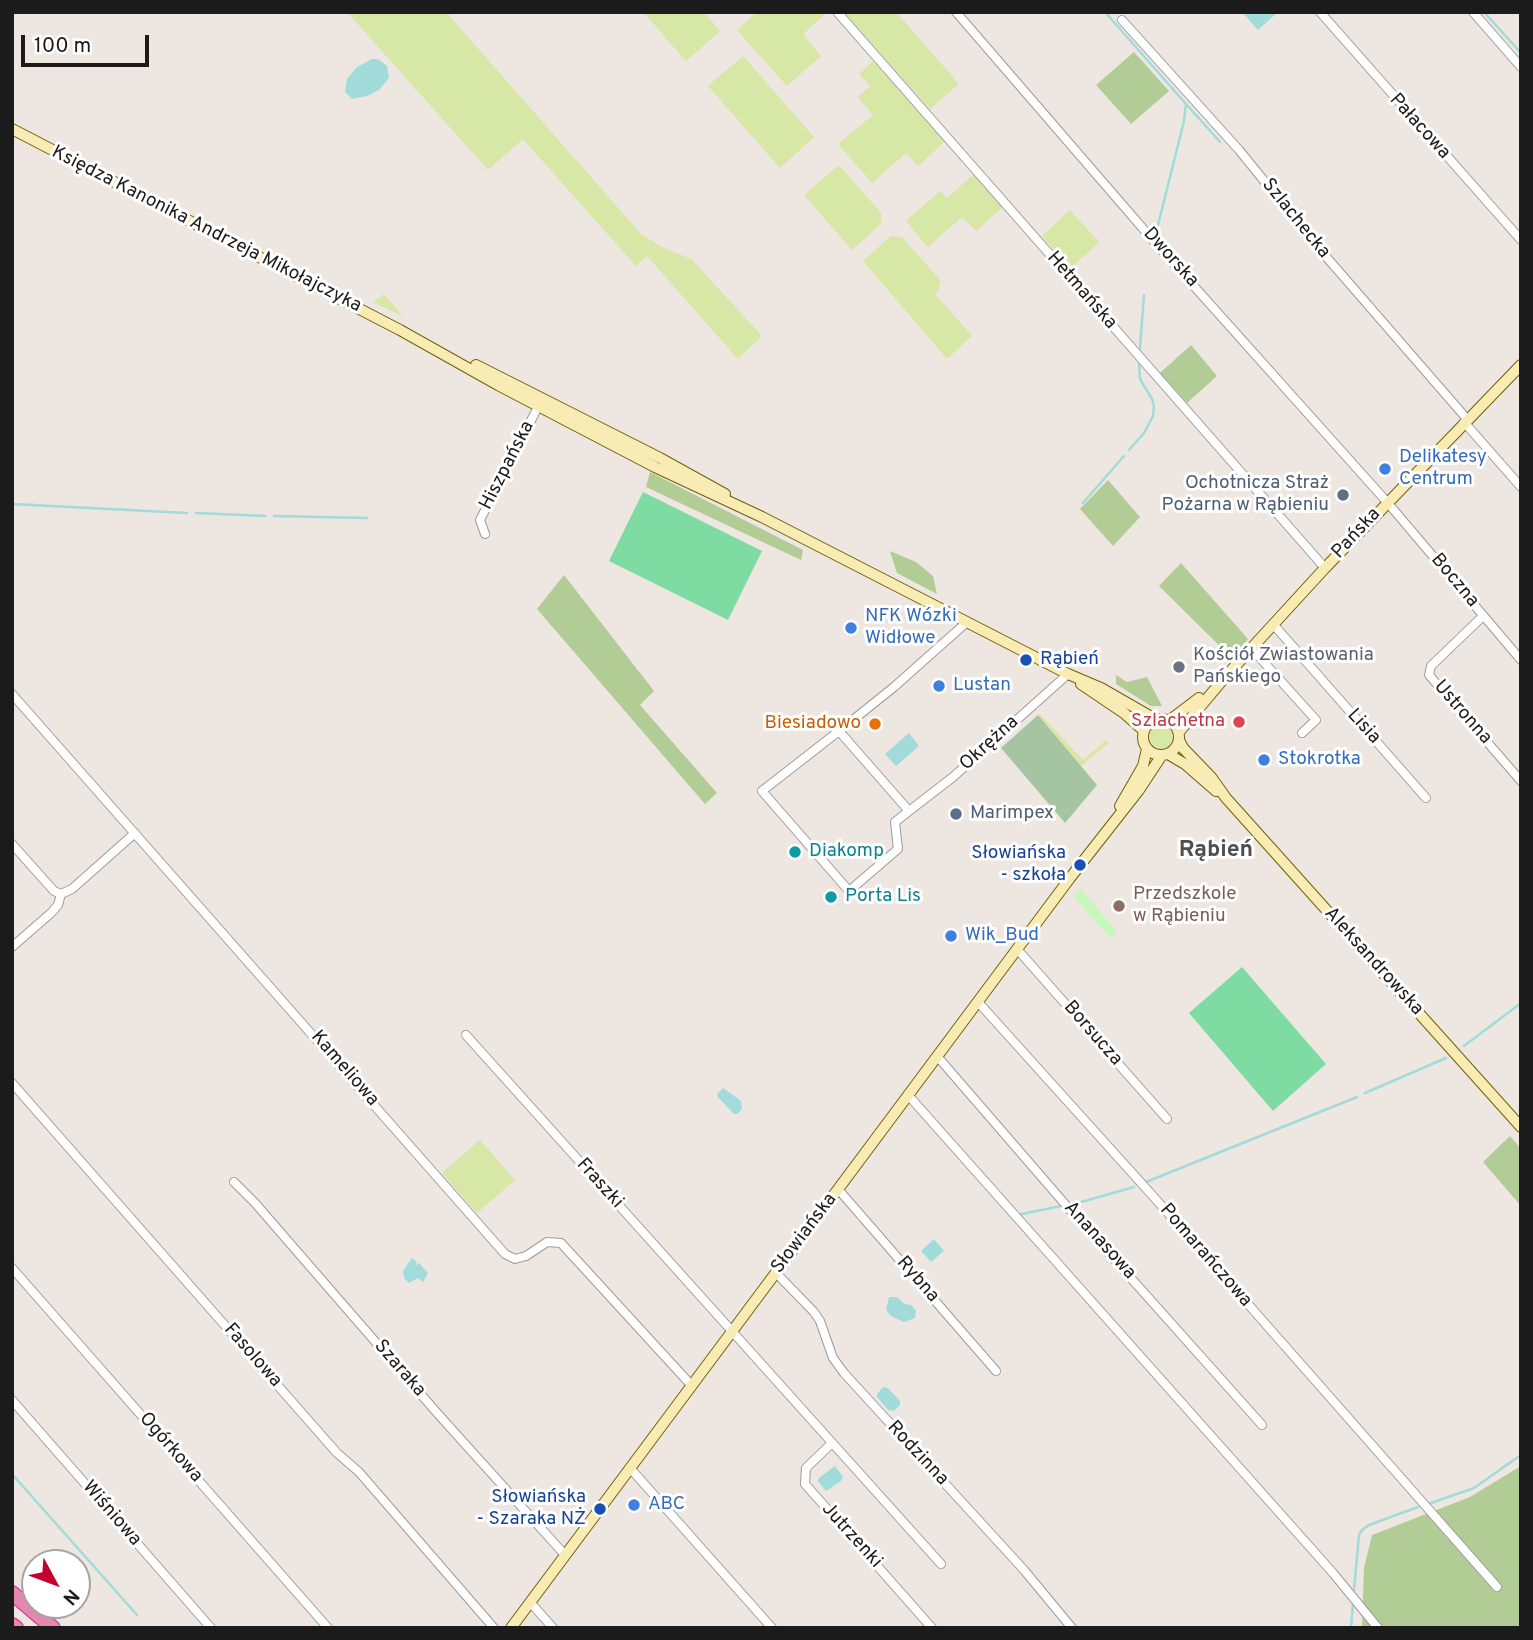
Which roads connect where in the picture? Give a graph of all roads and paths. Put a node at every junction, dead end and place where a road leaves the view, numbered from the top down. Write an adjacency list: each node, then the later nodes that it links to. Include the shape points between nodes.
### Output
1 (956, 12): 13 (street, Dworska)
2 (1320, 12): 8 (street, Pałacowa)
3 (1473, 12): 6 (street)
4 (838, 13): 15 (street, Hetmańska)
5 (1122, 20): 11 (street, Szlachecka, via 1239,150)
6 (1521, 66)
7 (12, 129): 10 (main road, Księdza Kanonika Andrzeja Mikołajczyka)
8 (1521, 240)
9 (1521, 365): 11 (main road, Pańska)
10 (540, 402): 14 (street, Hiszpańska, via 480,520); 17 (main road, Księdza Kanonika Andrzeja Mikołajczyka)
11 (1465, 421): 12 (street, Szlachecka); 13 (main road, Pańska)
12 (1521, 487)
13 (1387, 502): 15 (main road, Pańska); 16 (street, Boczna)
14 (485, 534)
15 (1325, 568): 18 (main road, Pańska)
16 (1483, 616): 20 (street, Boczna); 32 (street, Ustronna, via 1431,666 1429,675)
17 (967, 622): 21 (main road, Księdza Kanonika Andrzeja Mikołajczyka); 27 (street, Okrężna)
18 (1273, 624): 19 (main road, Pańska); 34 (street, Lisia)
19 (1252, 649): 22 (main road, Pańska); 28 (street, via 1315,720)
20 (1521, 660)
21 (1068, 674): 24 (main road, Księdza Kanonika Andrzeja Mikołajczyka); 26 (main road, Księdza Kanonika Andrzeja Mikołajczyka); 35 (street, Okrężna)
22 (1226, 676): 25 (main road, Pańska); 29 (main road, Pańska)
23 (12, 694): 36 (street, Kameliowa)
24 (1155, 719): 25 (main road); 26 (main road)
25 (1170, 720): 29 (main road)
26 (1143, 730): 30 (main road)
27 (839, 731): 35 (street); 35 (street, Okrężna, via 762,791 849,891 898,849 895,822)
28 (1302, 733)
29 (1179, 736): 31 (main road, via 1175,749); 33 (main road, Aleksandrowska, via 1183,748)
30 (1147, 749): 31 (main road); 37 (main road, Słowiańska, via 1143,766)
31 (1165, 755): 33 (main road, Aleksandrowska, via 1185,764); 37 (main road, Słowiańska)
32 (1521, 781)
33 (1226, 798): 48 (main road, Aleksandrowska)
34 (1426, 798)
35 (909, 811)
36 (135, 834): 39 (street); 55 (street, Kameliowa, via 505,1254 515,1259 547,1242 561,1243)
37 (1098, 840): 41 (main road, Słowiańska)
38 (12, 844): 39 (street)
39 (61, 894): 40 (street, via 51,914)
40 (12, 947)
41 (1017, 949): 42 (main road, Słowiańska); 47 (street, Borsucza)
42 (978, 1002): 44 (main road, Słowiańska); 62 (street, Pomarańczowa)
43 (466, 1035): 53 (street, Fraszki)
44 (937, 1056): 46 (main road, Słowiańska); 57 (street, Ananasowa)
45 (12, 1083): 68 (street, Fasolowa)
46 (908, 1095): 50 (main road, Słowiańska); 74 (street)
47 (1167, 1119)
48 (1521, 1127)
49 (234, 1182): 60 (street, Szaraka)
50 (838, 1189): 52 (main road, Słowiańska); 54 (street, Rybna)
51 (12, 1268): 67 (street, Ogórkowa)
52 (776, 1273): 53 (main road, Słowiańska); 73 (street, Rodzinna, via 814,1312 844,1373)
53 (732, 1332): 55 (main road, Słowiańska); 58 (street)
54 (996, 1371)
55 (692, 1386): 59 (main road, Słowiańska)
56 (12, 1400): 66 (street, Wiśniowa)
57 (1262, 1425)
58 (832, 1443): 61 (street); 72 (street, Jutrzenki, via 806,1468 805,1485)
59 (630, 1468): 60 (main road, Słowiańska); 71 (street)
60 (565, 1555): 64 (main road, Słowiańska)
61 (940, 1564)
62 (1497, 1587)
63 (12, 1593): 65 (highway)
64 (530, 1602): 69 (main road, Słowiańska); 70 (street)
65 (53, 1628)
66 (211, 1628)
67 (328, 1628)
68 (494, 1628)
69 (511, 1628)
70 (553, 1628)
71 (772, 1628)
72 (932, 1628)
73 (1072, 1628)
74 (1378, 1628)

